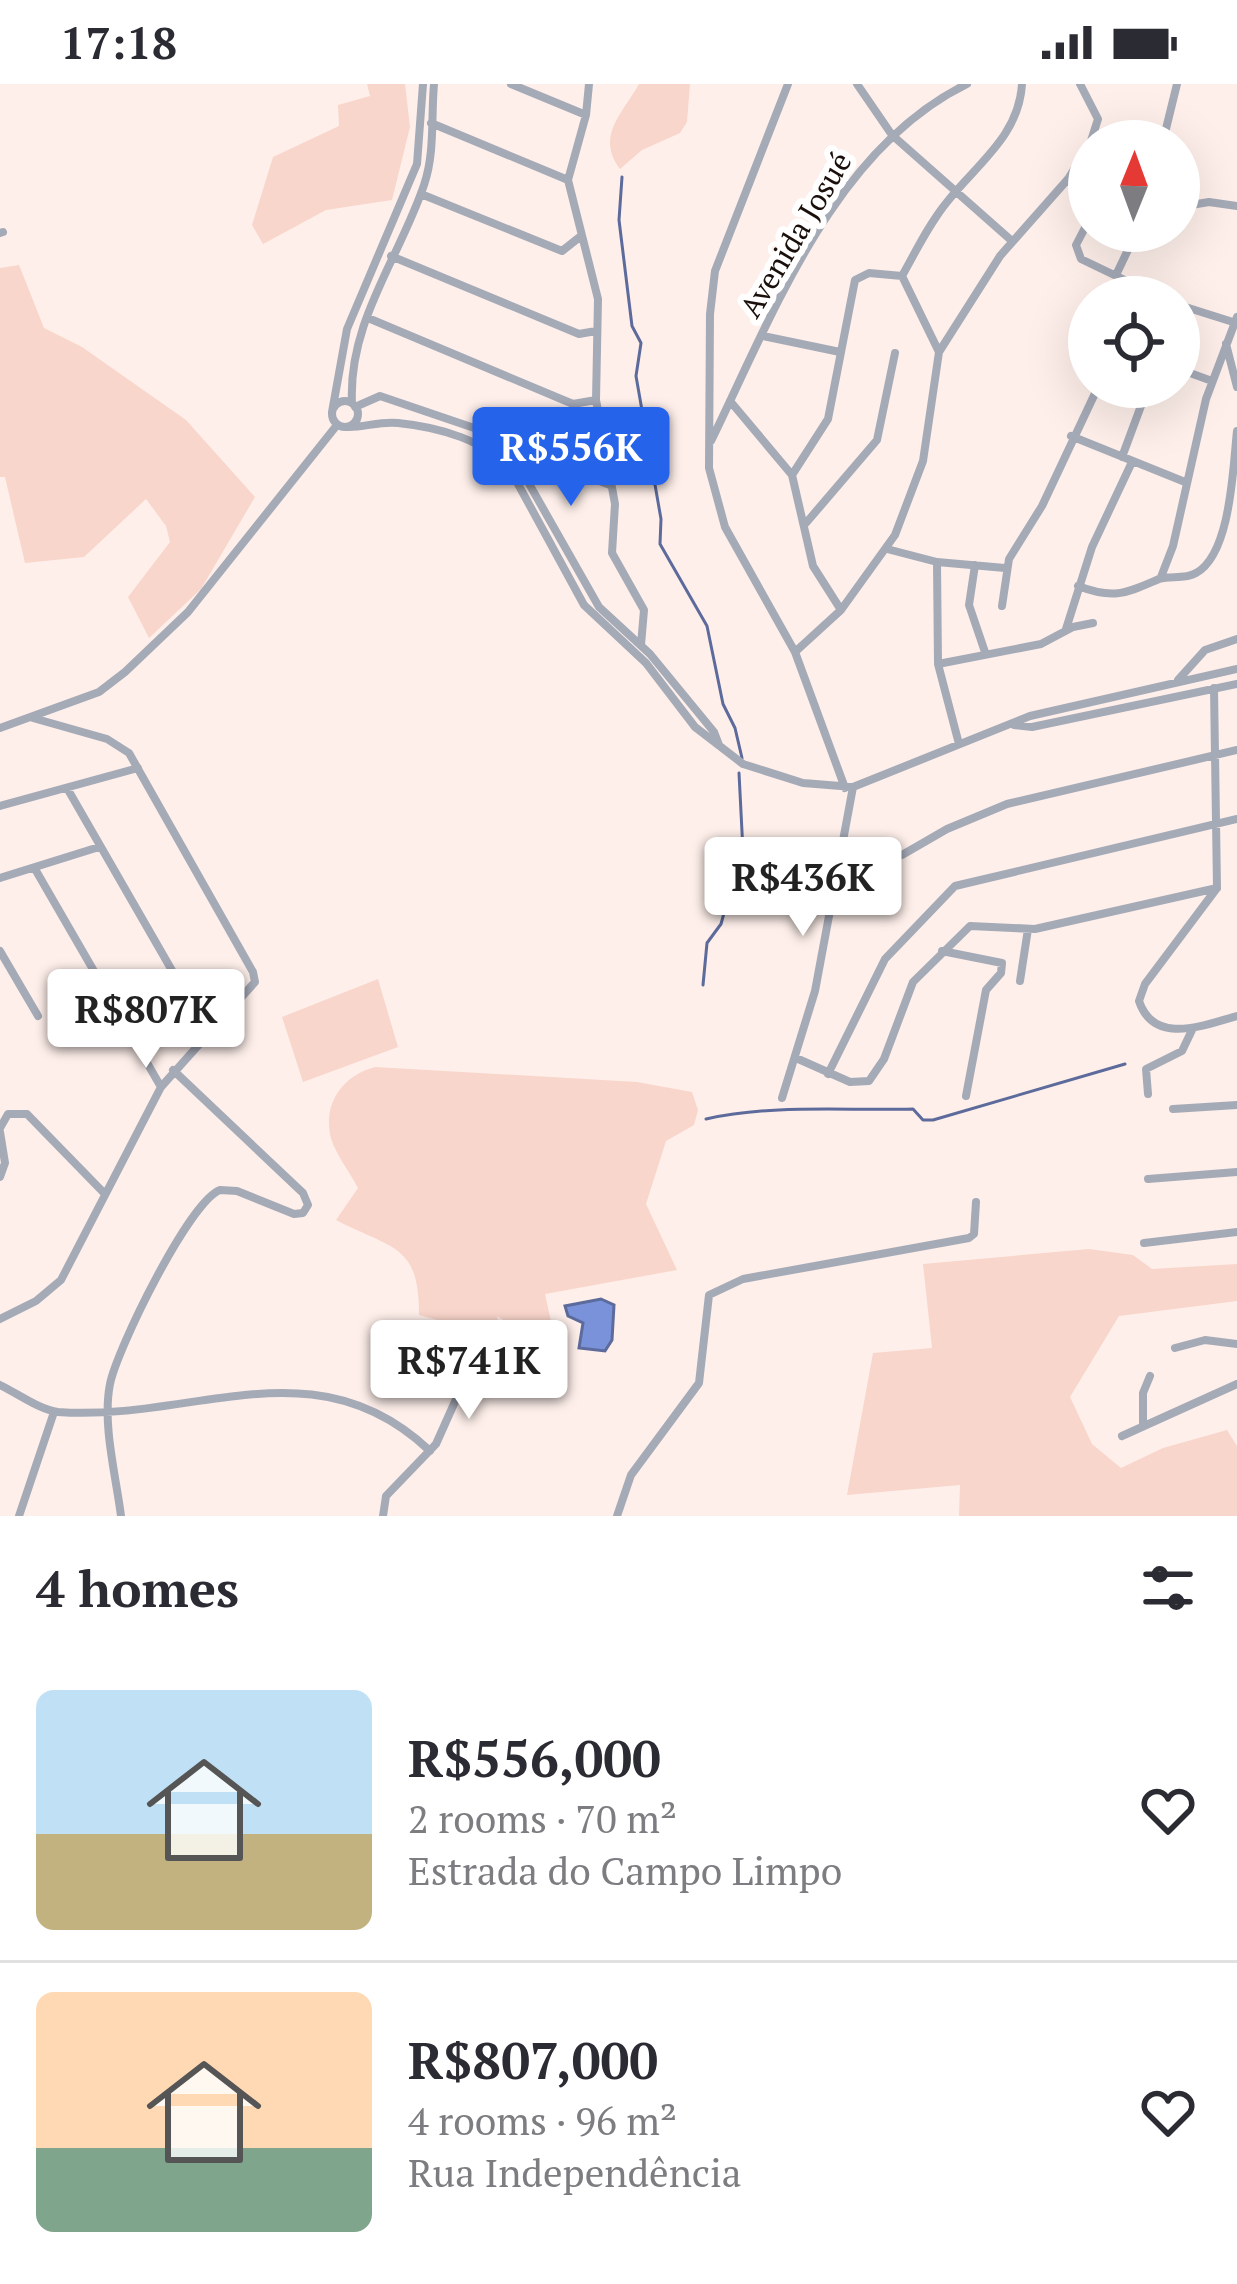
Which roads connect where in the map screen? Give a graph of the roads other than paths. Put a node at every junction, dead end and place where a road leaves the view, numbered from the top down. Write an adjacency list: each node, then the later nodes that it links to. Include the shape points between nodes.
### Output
1 (511, 84): 11 (street)
2 (589, 84): 11 (street)
3 (788, 84): 52 (street, via 716,271)
4 (857, 84): 15 (street)
5 (967, 84): 15 (street, Avenida Josué)
6 (1022, 84): 18 (street, via 1013,125)
7 (1081, 84): 12 (street)
8 (1177, 84): 13 (street)
9 (423, 86): 10 (street); 46 (street, via 417,164 347,329)
10 (434, 87): 14 (street)
11 (586, 115): 17 (street)
12 (1098, 120)
13 (1168, 120)
14 (431, 123): 17 (street); 19 (street)
15 (892, 135): 18 (street); 33 (street, Avenida Josué, via 845,188)
16 (1068, 179): 23 (street)
17 (568, 181): 22 (street)
18 (954, 193): 23 (street); 28 (street)
19 (421, 194): 22 (street, via 562,251); 26 (street)
20 (1200, 204): 21 (street)
21 (1237, 206)
22 (581, 236): 32 (street, via 598,299)
23 (1012, 241): 37 (street)
24 (1078, 252): 27 (street)
25 (1126, 252): 27 (street)
26 (391, 256): 30 (street); 32 (street, via 579,334)
27 (1115, 275)
28 (902, 276): 35 (street, via 855,280); 37 (street)
29 (1200, 311): 31 (street)
30 (368, 318): 41 (street, via 573,404); 43 (street, via 351,369)
31 (1235, 320): 34 (street)
32 (596, 331): 41 (street)
33 (764, 336): 35 (street); 42 (street, Avenida Josué)
34 (1226, 343): 39 (street); 40 (street)
35 (840, 352): 54 (street, via 828,419)
36 (895, 352): 57 (street, via 877,440)
37 (939, 352): 58 (street, via 919,476)
38 (1200, 377): 39 (street)
39 (1212, 381): 55 (street)
40 (1237, 387)
41 (596, 400): 56 (street)
42 (730, 401): 52 (street, Avenida Josué); 54 (street)
43 (353, 405): 46 (street, via 338,403); 48 (street, via 357,417); 51 (street, via 380,396)
44 (1086, 408): 50 (street)
45 (1142, 408): 53 (street)
46 (332, 412): 47 (street)
47 (337, 425): 48 (street); 77 (street, via 160,639 99,692)
48 (349, 427): 81 (street, via 400,423 495,452 592,615)
49 (1237, 431): 62 (street, via 1213,558 1189,576)
50 (1071, 436): 53 (street); 61 (street)
51 (507, 446): 56 (street); 69 (street, via 599,607)
52 (708, 447): 70 (street, via 725,527)
53 (1127, 459): 55 (street); 63 (street)
54 (792, 476): 57 (street)
55 (1185, 482): 62 (street)
56 (610, 484): 69 (street, via 613,558 643,605)
57 (805, 524): 65 (street, via 813,566)
58 (887, 549): 59 (street); 65 (street)
59 (937, 562): 60 (street); 72 (street)
60 (975, 565): 61 (street); 71 (street, via 969,605)
61 (1005, 568): 64 (street)
62 (1161, 577): 63 (street, via 1126,594)
63 (1078, 586): 67 (street)
64 (1002, 607)
65 (842, 610): 70 (street)
66 (1093, 623): 67 (street)
67 (1066, 629): 71 (street, via 1041,644)
68 (1237, 639): 74 (street, via 1205,650)
69 (640, 645): 81 (street)
70 (795, 652): 86 (street)
71 (985, 652): 72 (street)
72 (938, 664): 80 (street)
73 (1237, 669): 74 (street)
74 (1177, 682): 78 (street)
75 (1237, 684): 76 (street)
76 (1214, 688): 78 (street, via 1032,728); 83 (street)
77 (33, 718): 79 (street); 84 (street, via 116,742)
78 (1012, 725): 80 (street)
79 (0, 728)
80 (959, 744): 86 (street)
81 (719, 746): 86 (street, via 763,771)
82 (1237, 750): 83 (street)
83 (1215, 755): 89 (street); 90 (street, via 1007,803 902,855)
84 (138, 767): 85 (street); 102 (street, via 255,982)
85 (67, 788): 87 (street); 91 (street)
86 (849, 788): 90 (street)
87 (0, 806)
88 (1237, 819): 89 (street)
89 (1218, 821): 94 (street); 105 (street, via 955,886 885,959)
90 (844, 845): 103 (street)
91 (99, 847): 92 (street); 102 (street)
92 (35, 869): 93 (street); 106 (street)
93 (0, 878)
94 (1217, 888): 95 (street); 101 (street, via 1140,994 1157,1025)
95 (1028, 929): 96 (street, via 970,926); 98 (street)
96 (941, 950): 105 (street, via 907,992 876,1076 860,1083); 108 (street, via 1002,963 986,990)
97 (0, 951): 99 (street)
98 (1020, 982)
99 (38, 1016)
100 (1237, 1016): 101 (street)
101 (1193, 1028): 107 (street, via 1181,1051 1146,1069)
102 (208, 1033): 104 (street)
103 (796, 1058): 105 (street); 109 (street)
104 (173, 1070): 106 (street); 127 (street, via 308,1205 294,1214 229,1189 204,1199 149,1293 110,1383)
105 (828, 1074)
106 (161, 1087): 116 (street)
107 (1148, 1094)
108 (966, 1096)
109 (782, 1098)
110 (1237, 1105): 111 (street)
111 (1173, 1109)
112 (0, 1130): 114 (street); 116 (street, via 8,1114 27,1114)
113 (1237, 1172): 115 (street)
114 (0, 1177)
115 (1148, 1178)
116 (104, 1193): 120 (street, via 61,1280)
117 (976, 1202): 135 (street, via 969,1238 743,1279 709,1295 699,1383 638,1464)
118 (1237, 1232): 119 (street)
119 (1144, 1243)
120 (0, 1319)
121 (1237, 1344): 122 (street, via 1205,1340)
122 (1175, 1348)
123 (470, 1369): 131 (street)
124 (1150, 1376): 129 (street)
125 (1237, 1384): 129 (street)
126 (0, 1385): 128 (street)
127 (109, 1409): 128 (street); 131 (street, via 316,1392 386,1417); 133 (street)
128 (54, 1412): 132 (street)
129 (1143, 1425): 130 (street)
130 (1122, 1436)
131 (430, 1451): 134 (street, via 389,1492)
132 (19, 1516)
133 (121, 1516)
134 (383, 1516)
135 (617, 1516)

